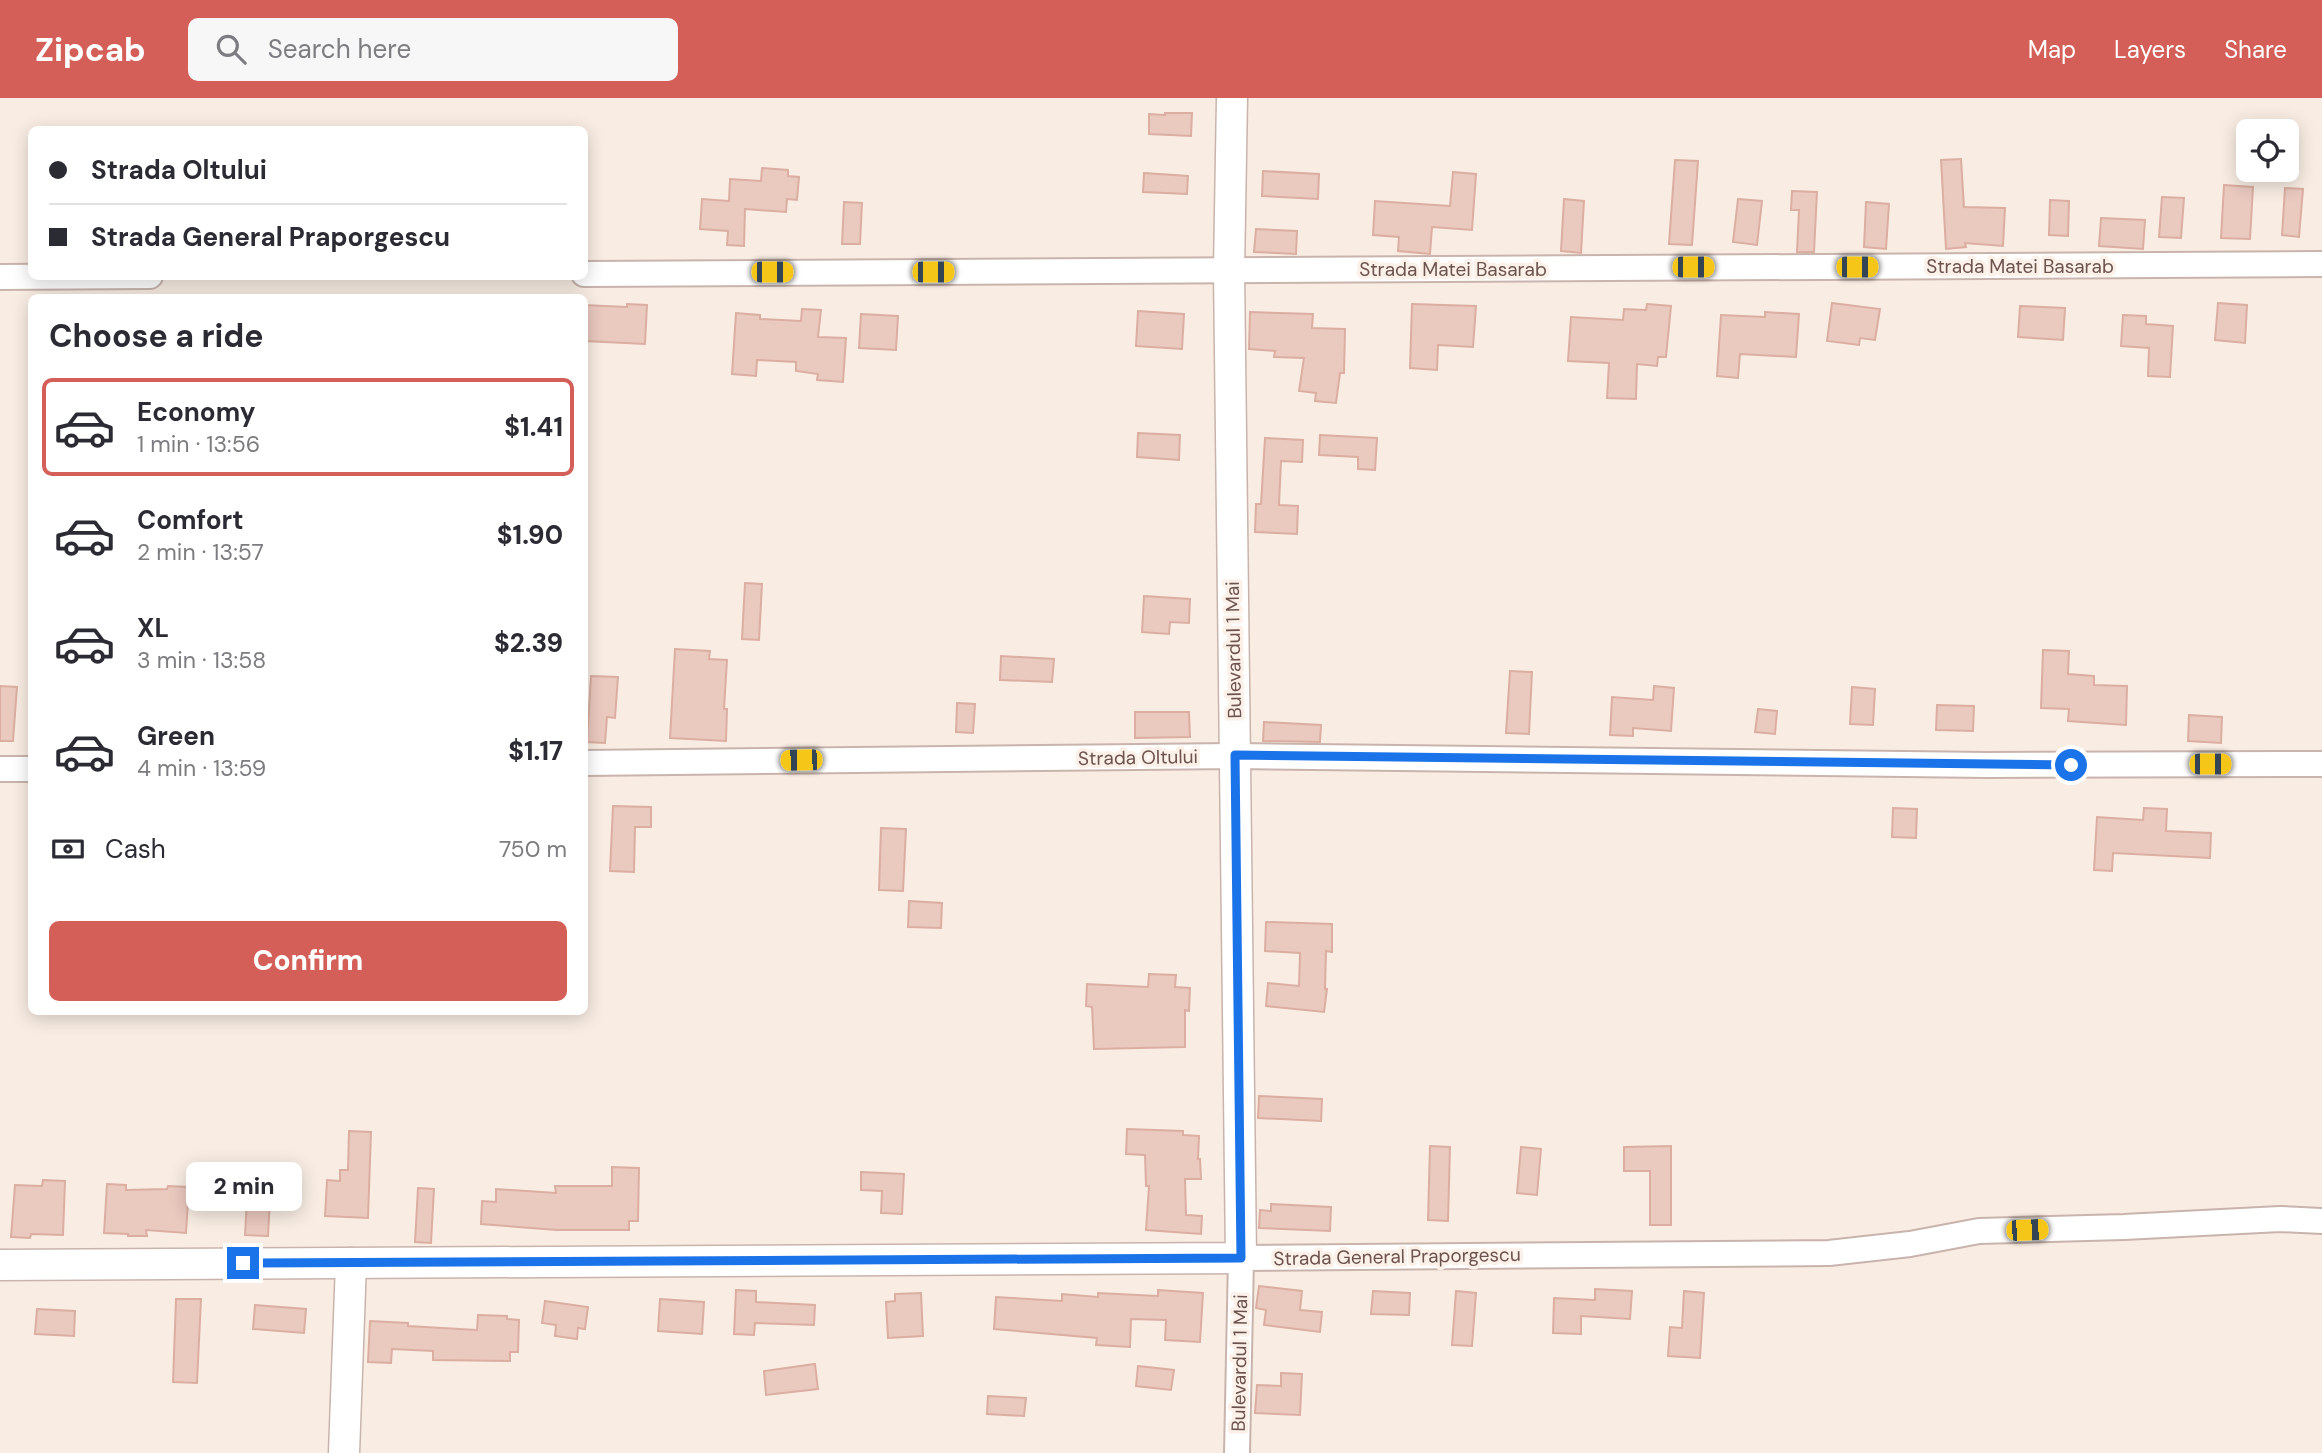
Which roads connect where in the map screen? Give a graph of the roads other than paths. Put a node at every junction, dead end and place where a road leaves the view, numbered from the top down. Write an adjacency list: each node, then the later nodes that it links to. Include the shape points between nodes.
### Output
1 (1232, 98): 3 (street, Bulevardul 1 Mai)
2 (2322, 264): 3 (street, Strada Matei Basarab)
3 (1229, 270): 4 (street, Strada Matei Basarab); 7 (street, Bulevardul 1 Mai)
4 (588, 274)
5 (0, 277): 6 (street)
6 (28, 277)
7 (1235, 755): 8 (street, Strada Oltului); 9 (street, Strada Oltului, via 1987,765); 13 (street, Bulevardul 1 Mai)
8 (588, 762)
9 (2322, 764)
10 (0, 769): 11 (street)
11 (28, 769)
12 (2322, 1221): 13 (street, Strada General Praporgescu, via 1979,1231 1829,1253)
13 (1241, 1258): 14 (street, Strada General Praporgescu); 17 (street, Bulevardul 1 Mai)
14 (351, 1262): 15 (street, Strada General Praporgescu); 16 (street)
15 (0, 1265)
16 (344, 1453)
17 (1237, 1453)

